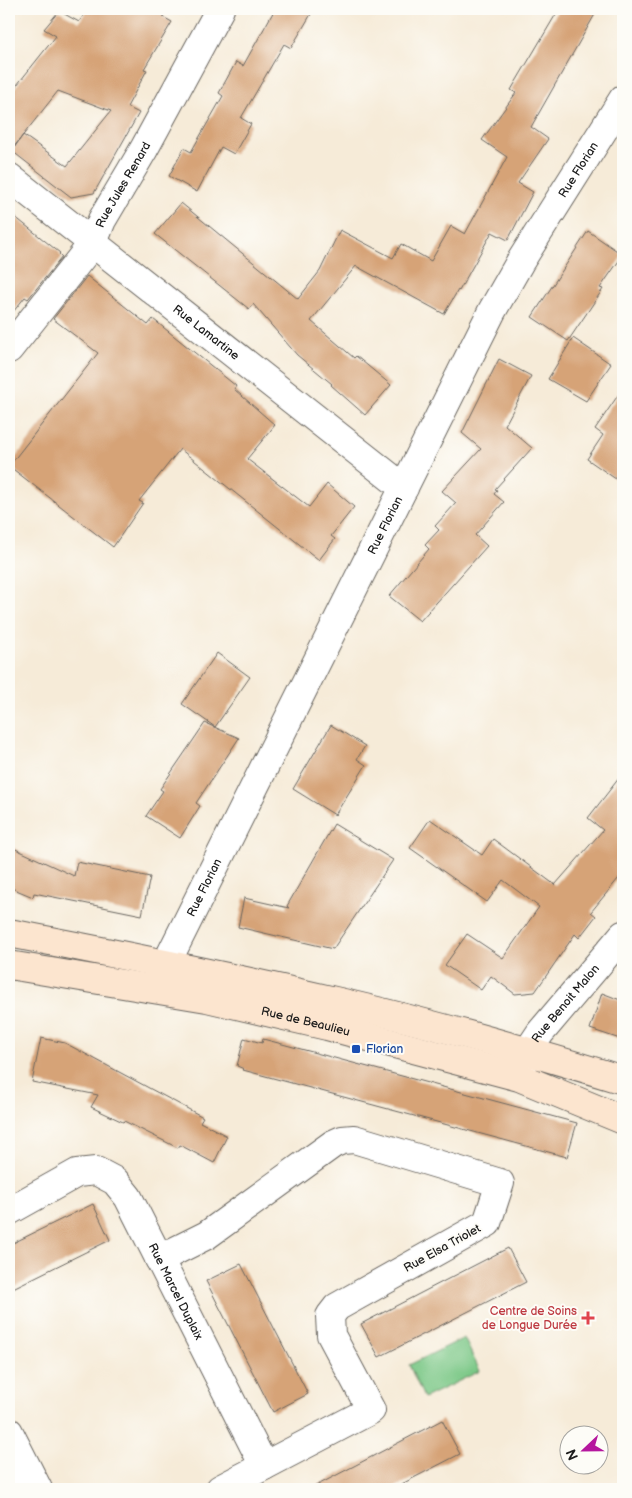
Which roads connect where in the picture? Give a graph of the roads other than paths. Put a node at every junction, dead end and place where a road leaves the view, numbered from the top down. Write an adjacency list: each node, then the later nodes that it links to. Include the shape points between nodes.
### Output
1 (220, 9): 4 (street, Rue Jules Renard)
2 (623, 99): 6 (street, Rue Florian, via 492,311)
3 (9, 177): 4 (street, Rue Lamartine)
4 (92, 243): 5 (street, Rue Jules Renard); 6 (street, Rue Lamartine)
5 (9, 349)
6 (404, 488): 9 (street, Rue Florian)
7 (9, 933): 9 (main road, Rue de Beaulieu)
8 (623, 936): 12 (street, Rue Benoit Malon)
9 (166, 964): 11 (street, Rue Florian); 12 (main road, Rue de Beaulieu, via 336,1001)
10 (9, 965): 11 (main road, Rue de Beaulieu)
11 (153, 989): 14 (main road, Rue de Beaulieu, via 328,1026)
12 (528, 1051): 13 (main road, Rue de Beaulieu); 14 (street, Rue Benoit Malon)
13 (623, 1080)
14 (530, 1081): 15 (main road, via 586,1090); 16 (main road, Rue de Beaulieu)
15 (623, 1103)
16 (623, 1120)
17 (9, 1211): 18 (street, Rue Marcel Duplaix, via 76,1173 96,1171 115,1181 128,1197)
18 (159, 1259): 20 (street, Rue Marcel Duplaix); 20 (street, Rue Elsa Triolet, via 207,1235 342,1140 354,1139 500,1183 488,1223 337,1307 330,1316 331,1335 371,1410)
19 (9, 1432): 23 (street)
20 (264, 1466): 24 (street)
21 (9, 1484): 22 (street)
22 (27, 1489)
23 (38, 1489)
24 (220, 1489)

